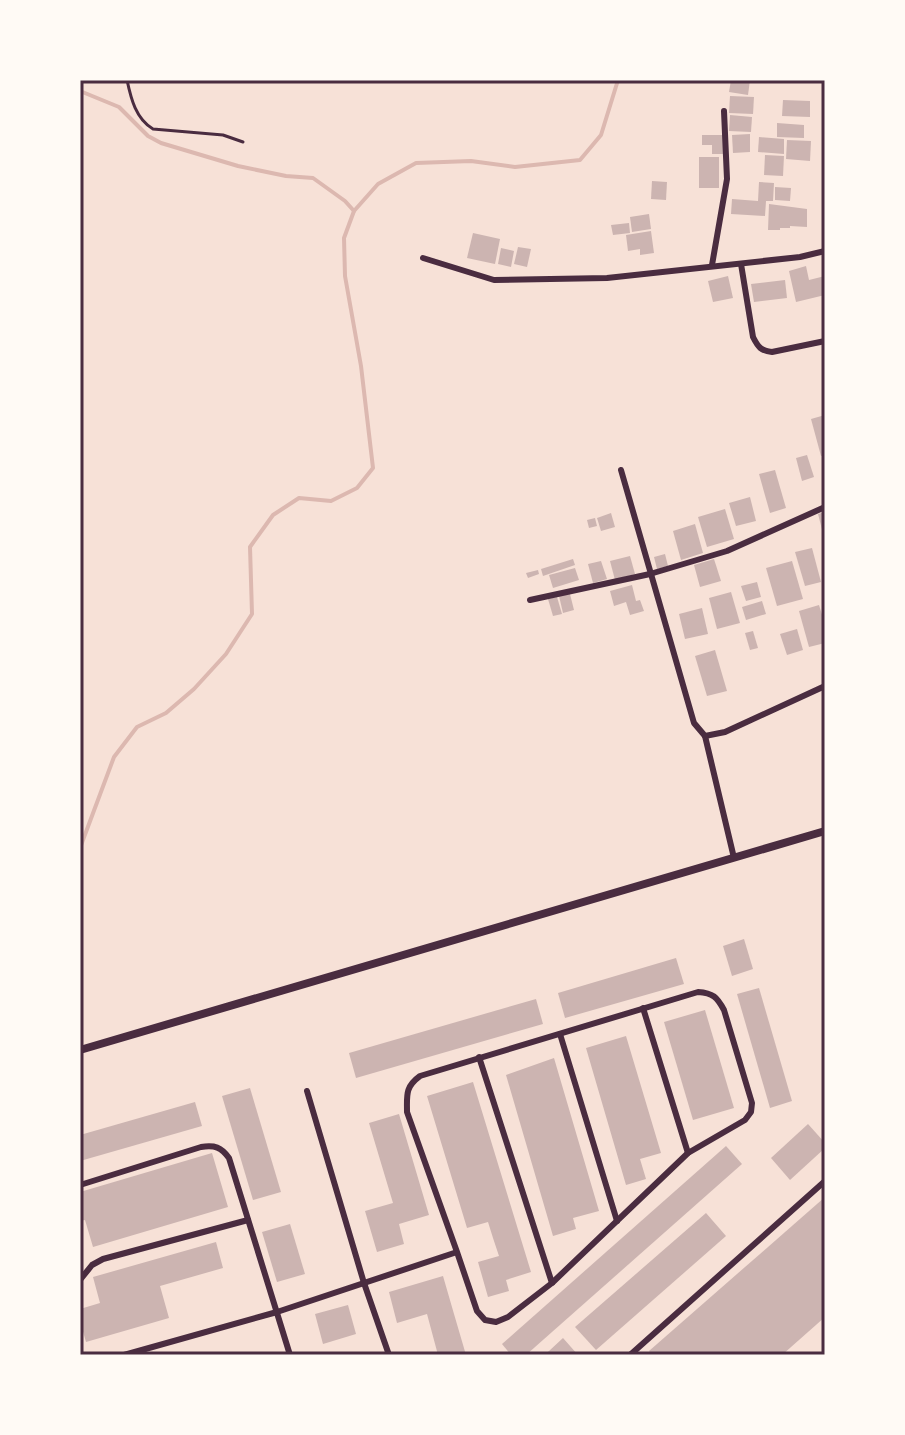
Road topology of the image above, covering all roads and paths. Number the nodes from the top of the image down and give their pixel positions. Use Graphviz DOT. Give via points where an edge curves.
graph roads {
  1 [pos="127,80"];
  2 [pos="724,111"];
  3 [pos="243,142"];
  4 [pos="825,251"];
  5 [pos="423,258"];
  6 [pos="741,264"];
  7 [pos="712,265"];
  8 [pos="825,341"];
  9 [pos="621,470"];
  10 [pos="825,507"];
  11 [pos="650,574"];
  12 [pos="530,600"];
  13 [pos="825,686"];
  14 [pos="705,736"];
  15 [pos="825,831"];
  16 [pos="734,858"];
  17 [pos="643,1008"];
  18 [pos="560,1034"];
  19 [pos="80,1050"];
  20 [pos="479,1057"];
  21 [pos="307,1091"];
  22 [pos="688,1153"];
  23 [pos="825,1181"];
  24 [pos="80,1185"];
  25 [pos="248,1220"];
  26 [pos="617,1221"];
  27 [pos="457,1252"];
  28 [pos="80,1280"];
  29 [pos="364,1283"];
  30 [pos="552,1283"];
  31 [pos="277,1312"];
  32 [pos="124,1355"];
  33 [pos="290,1355"];
  34 [pos="389,1355"];
  35 [pos="630,1355"];
  1 -- 3 [label="lane" via="138,114 153,129 223,135"];
  2 -- 7 [label="street" via="727,179"];
  4 -- 6 [label="street"];
  5 -- 7 [label="street" via="494,280 607,278"];
  6 -- 7 [label="street"];
  6 -- 8 [label="street" via="757,346 772,352"];
  9 -- 11 [label="street"];
  10 -- 11 [label="street" via="727,551"];
  11 -- 12 [label="street"];
  11 -- 14 [label="street" via="694,723"];
  13 -- 14 [label="street"];
  14 -- 16 [label="street"];
  15 -- 16 [label="main road"];
  16 -- 19 [label="main road"];
  17 -- 18 [label="street"];
  17 -- 22 [label="street"];
  17 -- 22 [label="street" via="709,992 717,997 728,1023 751,1112"];
  18 -- 20 [label="street"];
  18 -- 26 [label="street"];
  20 -- 27 [label="street" via="420,1076 406,1092 407,1112"];
  20 -- 30 [label="street"];
  21 -- 29 [label="street"];
  22 -- 26 [label="street"];
  23 -- 35 [label="street"];
  24 -- 25 [label="street" via="211,1145 222,1148 229,1158"];
  25 -- 28 [label="street" via="103,1259"];
  25 -- 31 [label="street"];
  26 -- 30 [label="street"];
  27 -- 29 [label="street"];
  27 -- 30 [label="street" via="485,1320 508,1317"];
  29 -- 31 [label="street"];
  29 -- 34 [label="street"];
  31 -- 32 [label="street"];
  31 -- 33 [label="street"];
}
